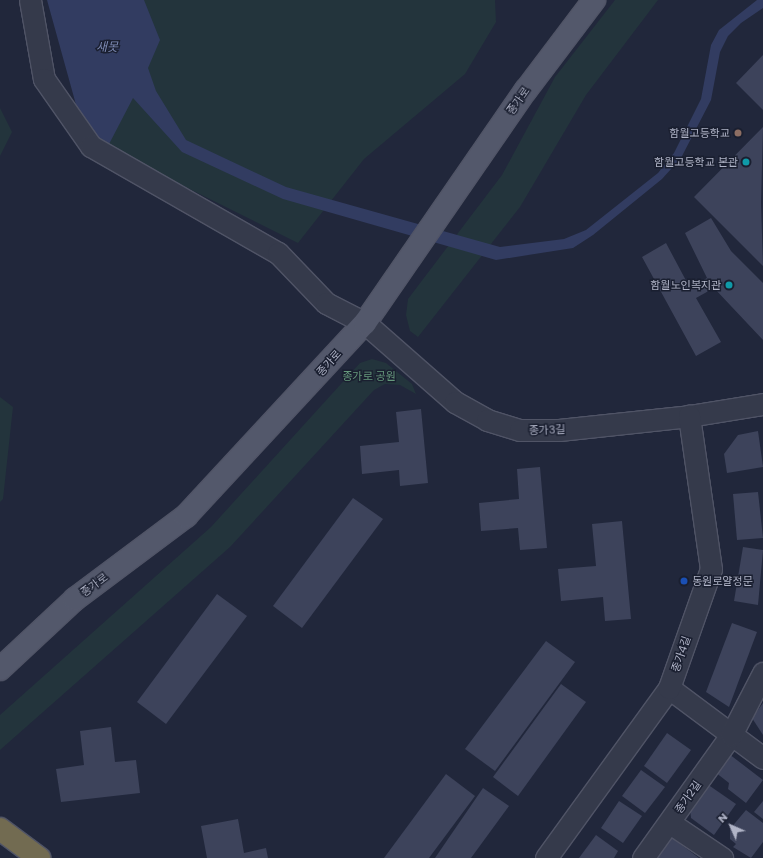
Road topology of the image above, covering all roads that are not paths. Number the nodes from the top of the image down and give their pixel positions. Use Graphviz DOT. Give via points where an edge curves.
graph roads {
  1 [pos="30,0"];
  2 [pos="594,0"];
  3 [pos="365,323"];
  4 [pos="763,404"];
  5 [pos="689,416"];
  6 [pos="0,669"];
  7 [pos="763,673"];
  8 [pos="669,688"];
  9 [pos="732,735"];
  10 [pos="763,758"];
  11 [pos="670,823"];
  12 [pos="0,829"];
  13 [pos="39,858"];
  14 [pos="546,858"];
  15 [pos="643,858"];
  16 [pos="722,858"];
  1 -- 3 [label="street, 종가3길" via="44,79 91,146 278,253 326,303"];
  2 -- 3 [label="main road, 종가로" via="526,90"];
  3 -- 5 [label="street, 종가3길" via="455,402 487,420 520,430 558,430"];
  3 -- 6 [label="main road, 종가로" via="186,516 75,599"];
  4 -- 5 [label="street, 종가3길"];
  5 -- 8 [label="street, 종가4길" via="711,569"];
  7 -- 9 [label="street, 종가2길"];
  8 -- 9 [label="street"];
  8 -- 14 [label="street, 종가4길"];
  9 -- 10 [label="street"];
  9 -- 11 [label="street, 종가2길"];
  11 -- 15 [label="street, 종가2길"];
  11 -- 16 [label="street"];
  12 -- 13 [label="highway"];
}
